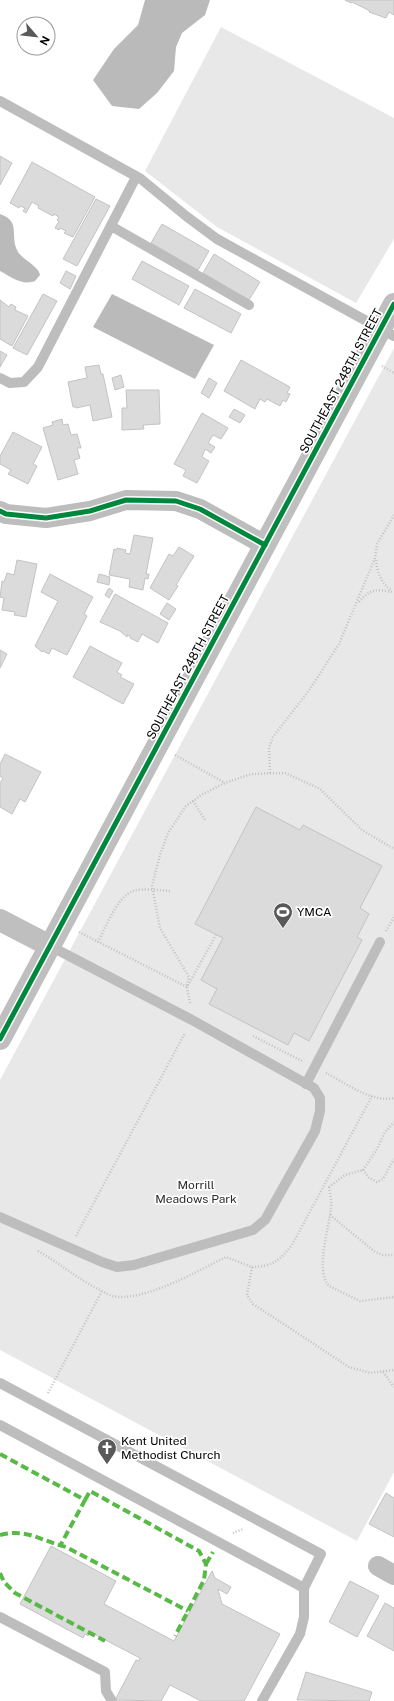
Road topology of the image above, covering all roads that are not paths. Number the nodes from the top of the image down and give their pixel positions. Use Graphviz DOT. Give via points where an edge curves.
graph roads {
  1 [pos="0,101"];
  2 [pos="136,177"];
  3 [pos="110,226"];
  4 [pos="394,304"];
  5 [pos="249,305"];
  6 [pos="387,332"];
  7 [pos="0,378"];
  8 [pos="0,511"];
  9 [pos="265,545"];
  10 [pos="0,920"];
  11 [pos="380,942"];
  12 [pos="50,946"];
  13 [pos="0,1039"];
  14 [pos="306,1084"];
  15 [pos="0,1217"];
  16 [pos="0,1383"];
  17 [pos="0,1425"];
  18 [pos="304,1588"];
  19 [pos="0,1617"];
  20 [pos="112,1701"];
  21 [pos="262,1701"];
  1 -- 2 [label="lane"];
  2 -- 3 [label="lane"];
  2 -- 6 [label="lane" via="217,239"];
  3 -- 5 [label="lane"];
  3 -- 7 [label="lane" via="38,367 24,382 10,383"];
  4 -- 6 [label="street, SOUTHEAST 248TH STREET"];
  6 -- 9 [label="street, SOUTHEAST 248TH STREET"];
  8 -- 9 [label="street" via="6,514 46,518 90,511 126,500 176,501 200,509"];
  9 -- 12 [label="street, SOUTHEAST 248TH STREET"];
  10 -- 12 [label="street"];
  11 -- 14 [label="lane"];
  12 -- 13 [label="street, SOUTHEAST 248TH STREET"];
  12 -- 14 [label="lane" via="192,1020"];
  14 -- 15 [label="lane" via="314,1088 320,1098 315,1131 265,1220 253,1230 134,1265 118,1267"];
  16 -- 18 [label="lane" via="322,1554"];
  17 -- 18 [label="lane"];
  18 -- 21 [label="lane" via="304,1617 300,1634"];
  19 -- 20 [label="lane" via="105,1672 106,1691"];
}
